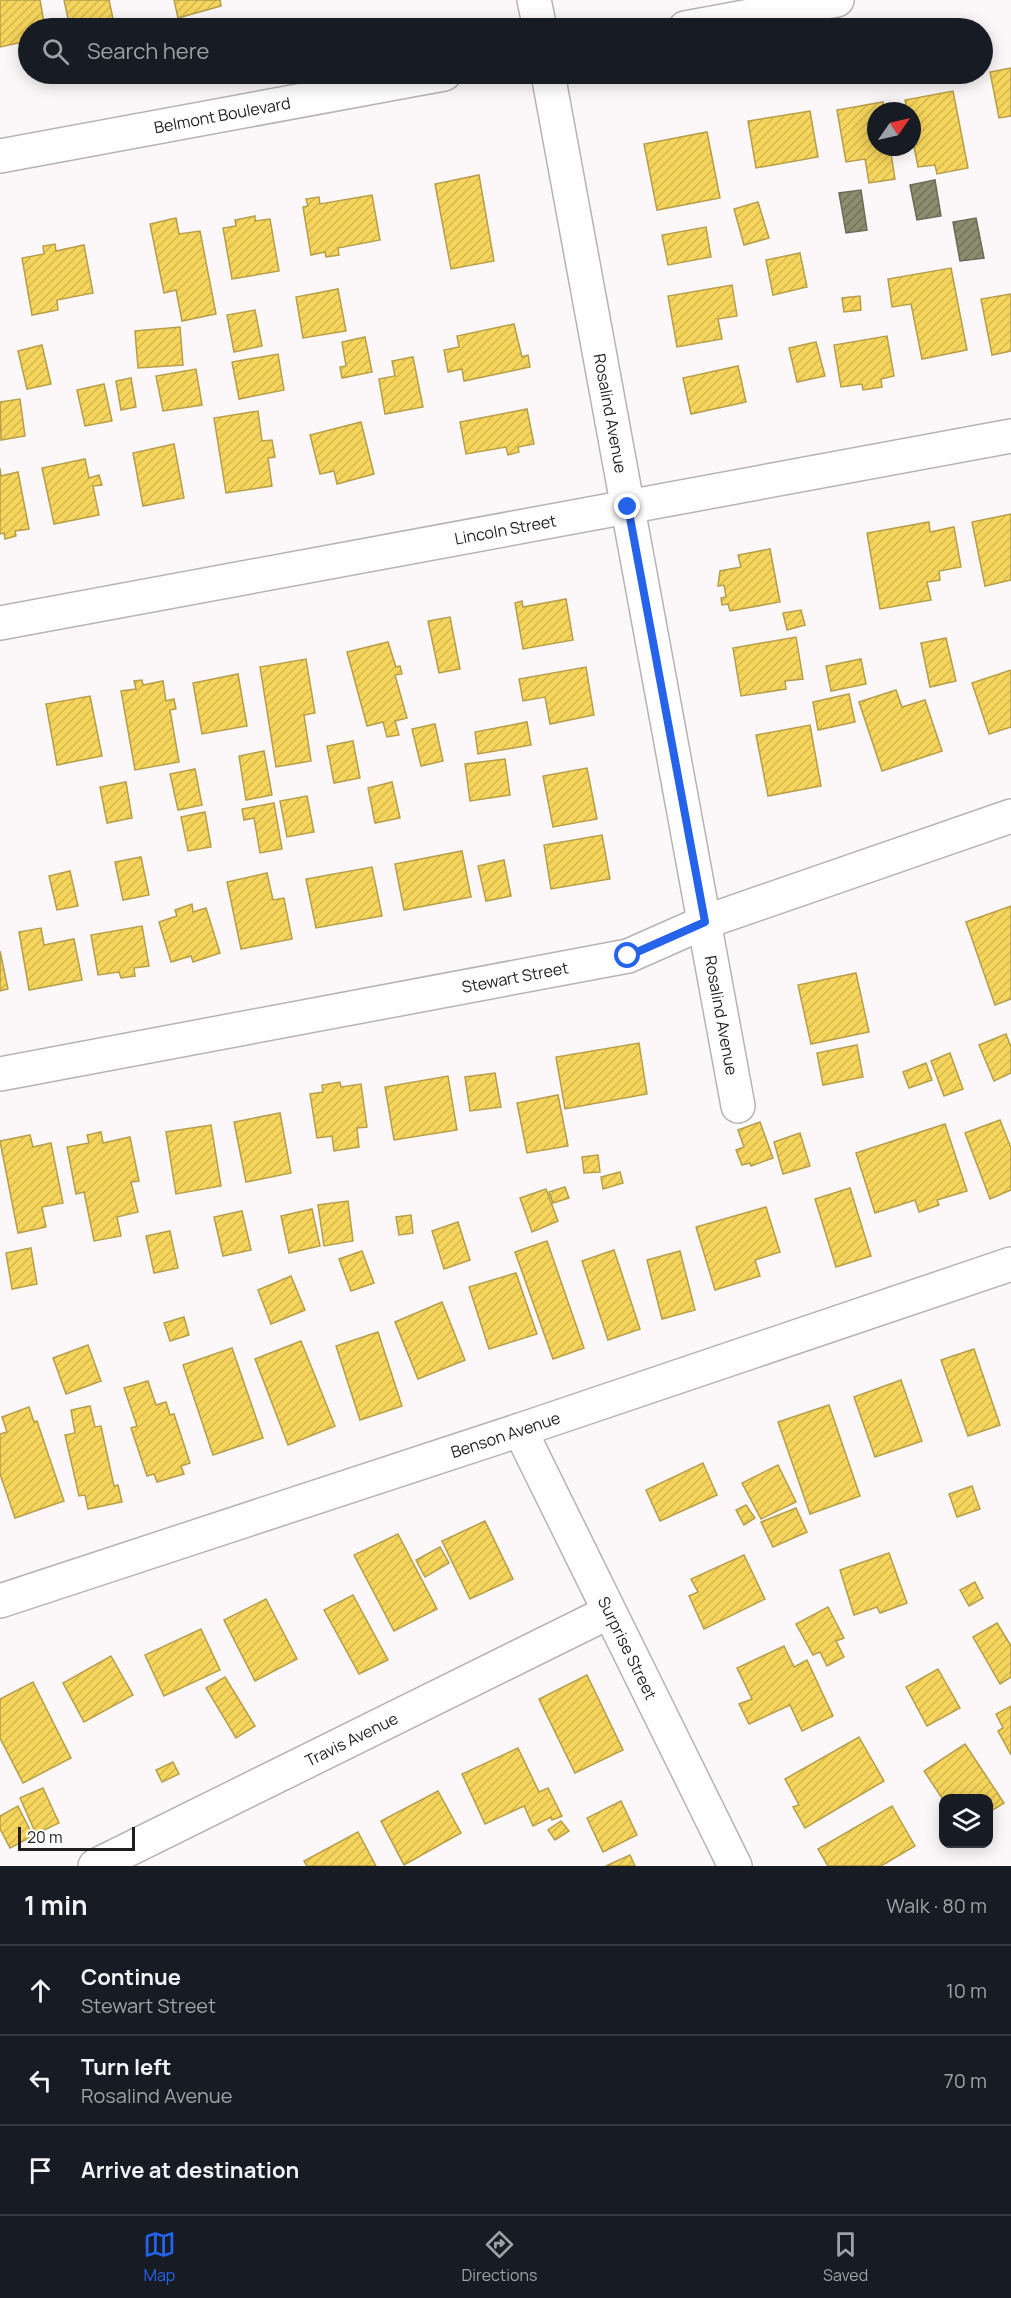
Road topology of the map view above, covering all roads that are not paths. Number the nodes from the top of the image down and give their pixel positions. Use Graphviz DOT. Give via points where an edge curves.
graph roads {
  1 [pos="534,0"];
  2 [pos="837,0"];
  3 [pos="538,18"];
  4 [pos="739,18"];
  5 [pos="390,84"];
  6 [pos="550,84"];
  7 [pos="0,156"];
  8 [pos="1011,436"];
  9 [pos="628,507"];
  10 [pos="0,624"];
  11 [pos="1011,816"];
  12 [pos="705,922"];
  13 [pos="0,1074"];
  14 [pos="738,1106"];
  15 [pos="1011,1264"];
  16 [pos="520,1430"];
  17 [pos="0,1601"];
  18 [pos="609,1612"];
  19 [pos="95,1866"];
  20 [pos="735,1866"];
  1 -- 3 [label="street"];
  2 -- 4 [label="street"];
  5 -- 7 [label="street, Belmont Boulevard"];
  6 -- 9 [label="street, Rosalind Avenue"];
  8 -- 9 [label="street, Lincoln Street"];
  9 -- 10 [label="street, Lincoln Street"];
  9 -- 12 [label="street, Rosalind Avenue"];
  11 -- 12 [label="street, Stewart Street"];
  12 -- 13 [label="street, Stewart Street" via="628,956 589,965"];
  12 -- 14 [label="street, Rosalind Avenue"];
  15 -- 16 [label="street, Benson Avenue"];
  16 -- 17 [label="street, Benson Avenue"];
  16 -- 18 [label="street, Surprise Street"];
  18 -- 19 [label="street, Travis Avenue"];
  18 -- 20 [label="street, Surprise Street"];
}
